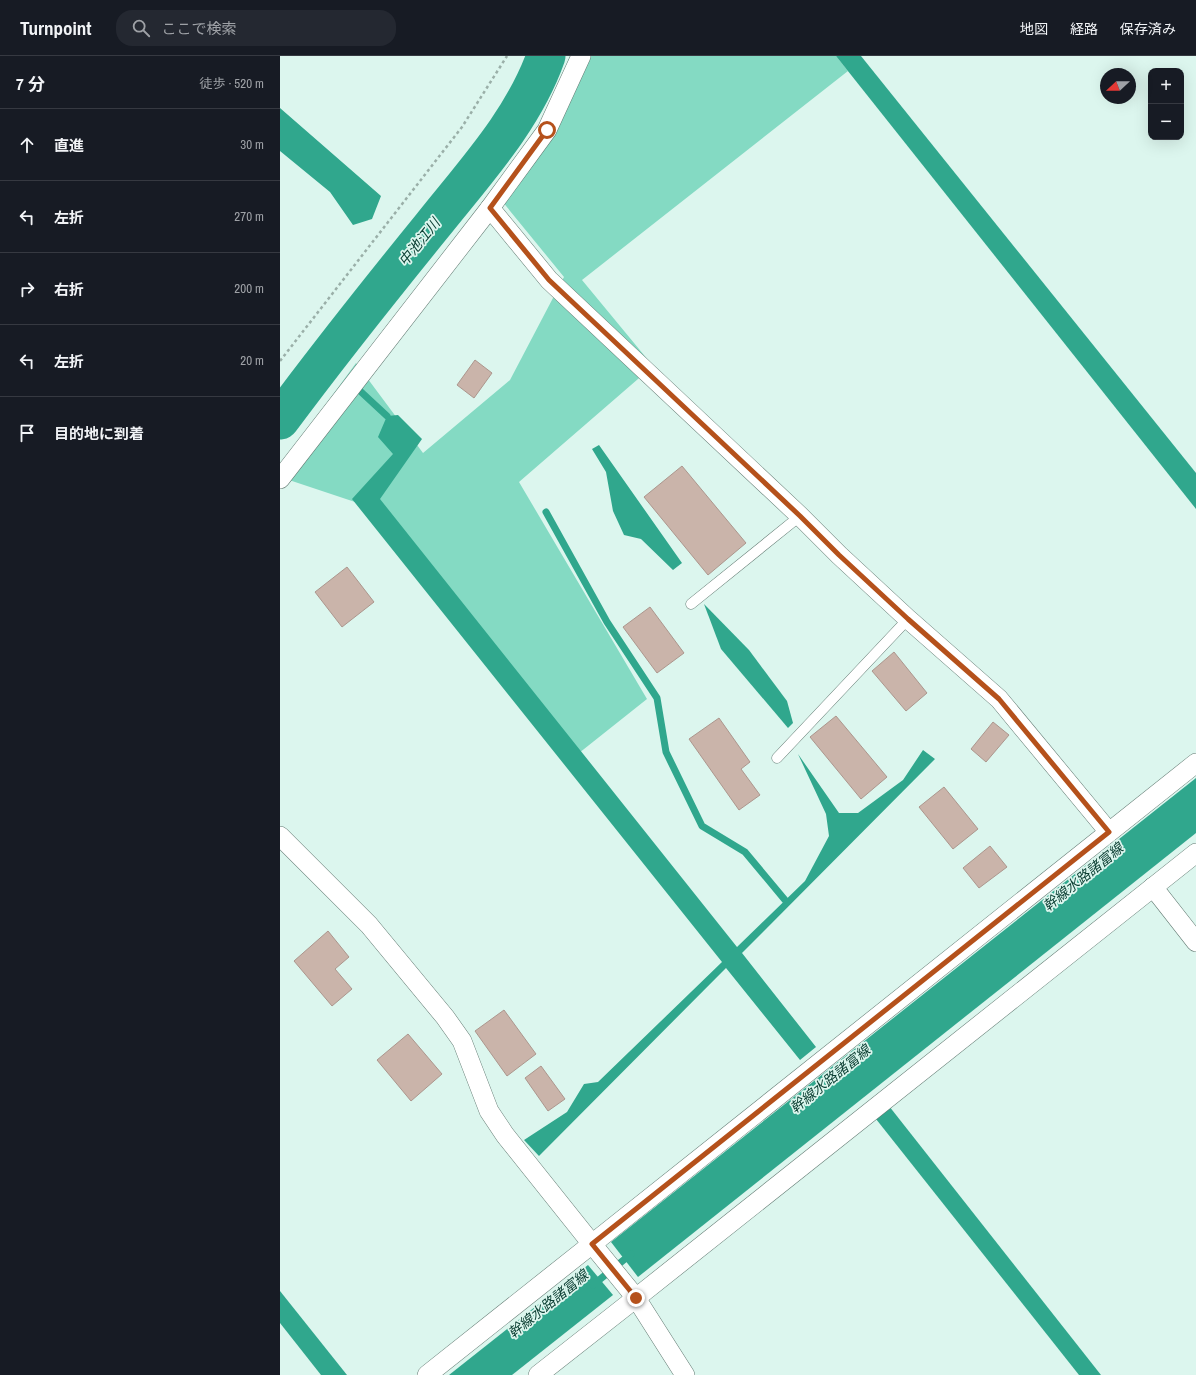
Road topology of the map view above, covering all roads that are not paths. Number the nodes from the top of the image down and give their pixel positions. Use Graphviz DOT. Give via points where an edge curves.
graph roads {
  1 [pos="581,56"];
  2 [pos="490,208"];
  3 [pos="280,479"];
  4 [pos="800,516"];
  5 [pos="691,604"];
  6 [pos="908,619"];
  7 [pos="777,758"];
  8 [pos="1196,763"];
  9 [pos="1109,832"];
  10 [pos="280,836"];
  11 [pos="1196,853"];
  12 [pos="1152,887"];
  13 [pos="1196,942"];
  14 [pos="592,1244"];
  15 [pos="636,1298"];
  16 [pos="427,1375"];
  17 [pos="538,1375"];
  18 [pos="685,1375"];
  1 -- 2 [label="street" via="547,130"];
  2 -- 3 [label="street"];
  2 -- 4 [label="street" via="549,280"];
  4 -- 5 [label="lane"];
  4 -- 6 [label="street"];
  6 -- 7 [label="lane"];
  6 -- 9 [label="street" via="999,699"];
  8 -- 9 [label="street"];
  9 -- 14 [label="street"];
  10 -- 14 [label="street" via="369,925 445,1017 462,1041 489,1110 505,1135"];
  11 -- 12 [label="street"];
  12 -- 13 [label="street"];
  12 -- 15 [label="street"];
  14 -- 15 [label="street"];
  14 -- 16 [label="street"];
  15 -- 17 [label="street"];
  15 -- 18 [label="street"];
}
